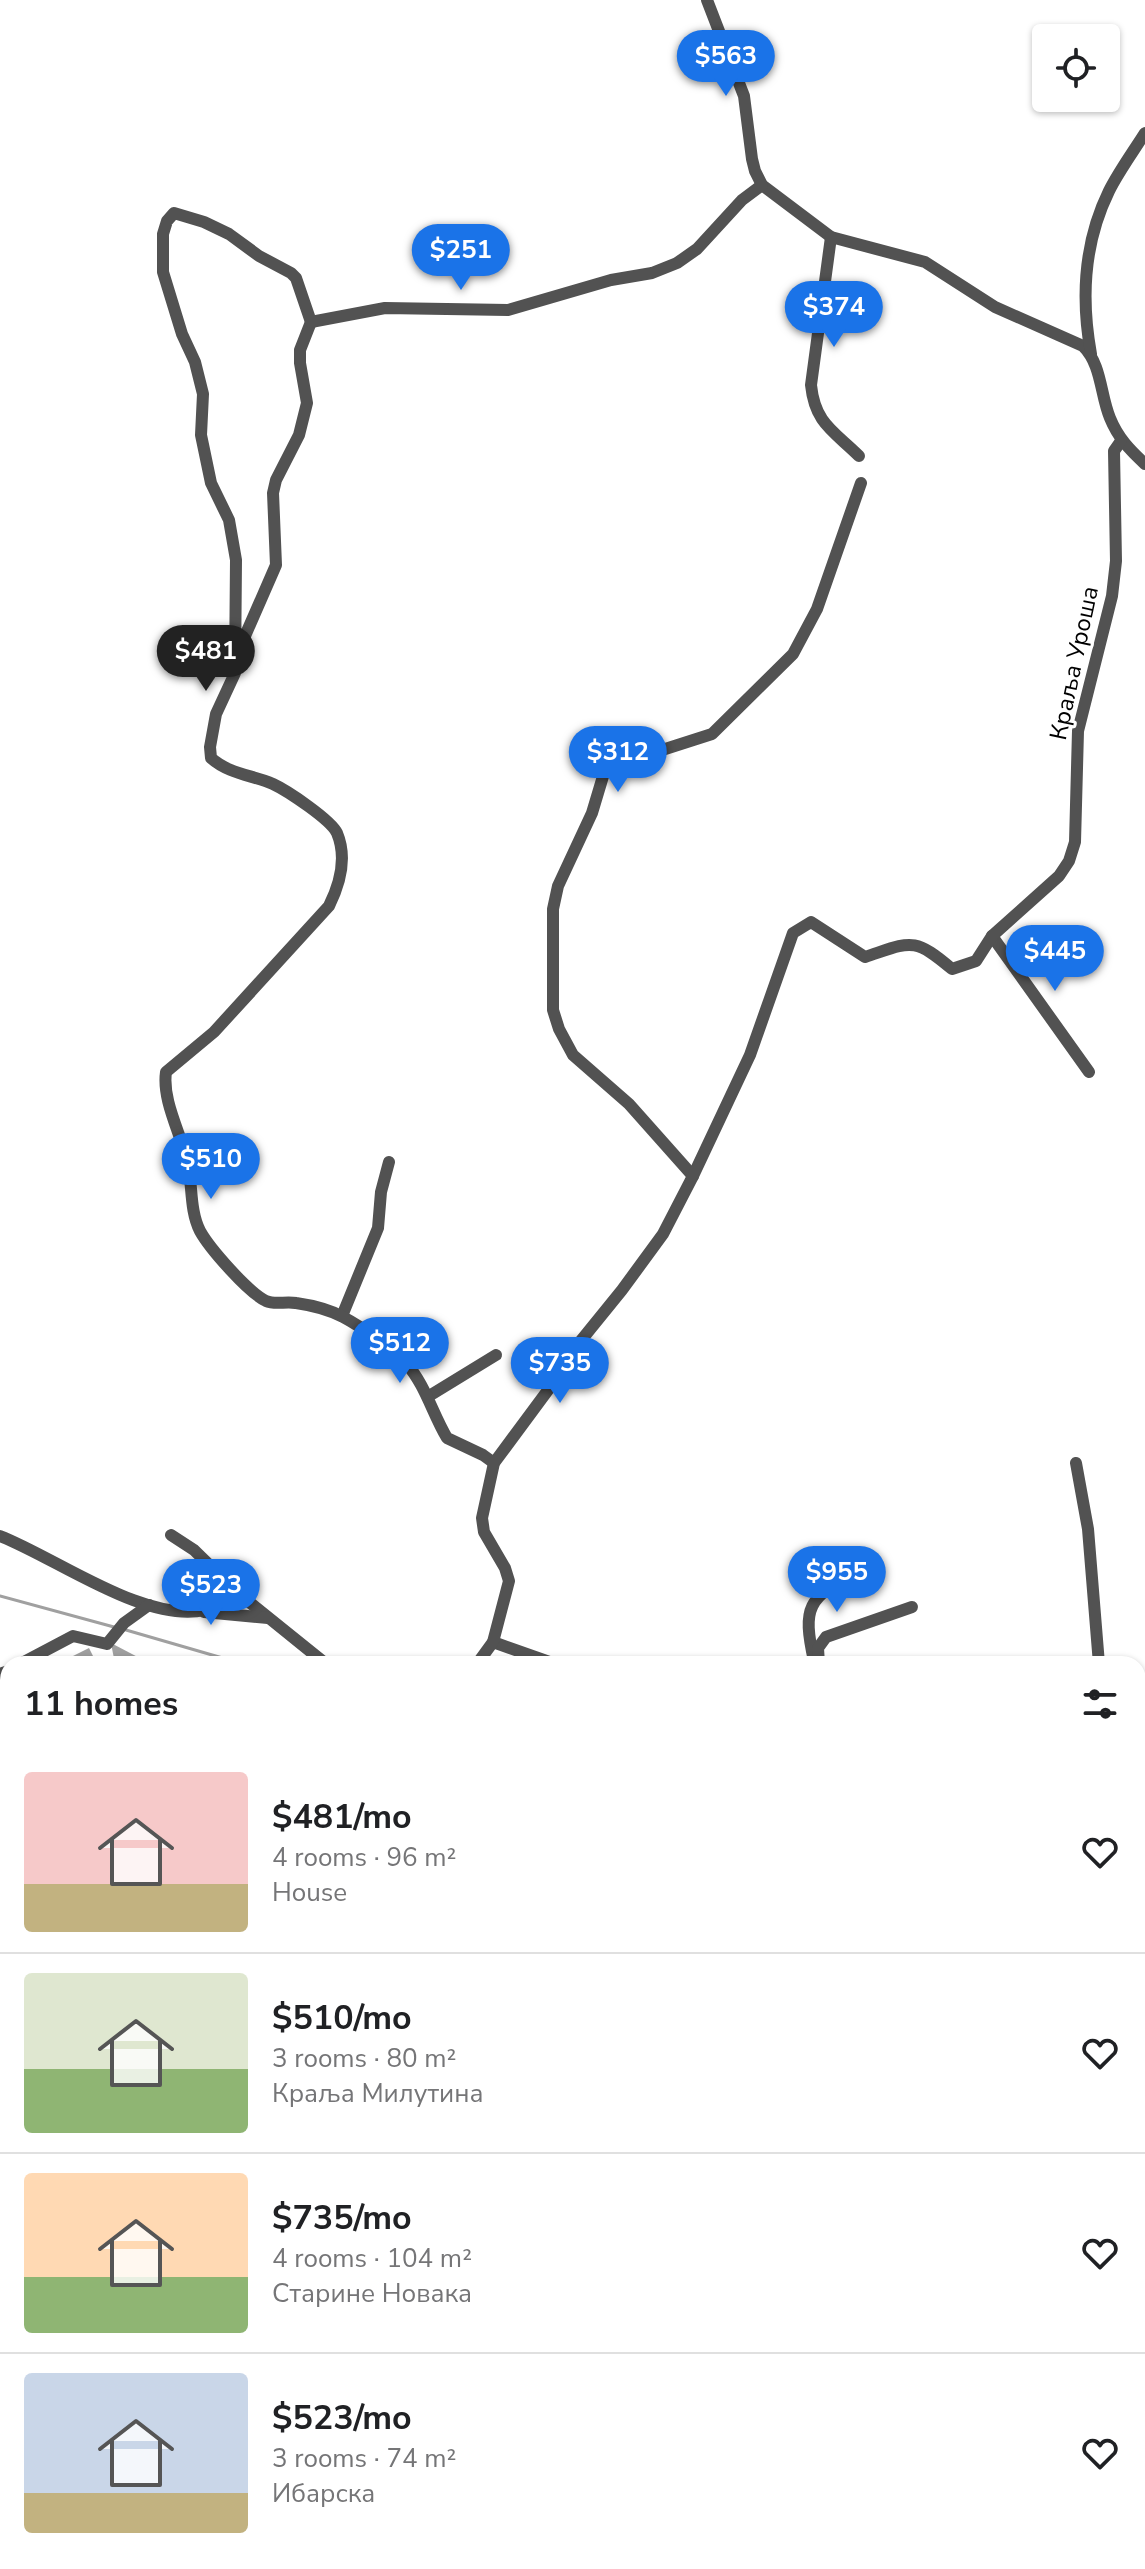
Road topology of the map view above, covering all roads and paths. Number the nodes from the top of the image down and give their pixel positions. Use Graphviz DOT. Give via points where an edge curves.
graph roads {
  1 [pos="707,0"];
  2 [pos="1145,133"];
  3 [pos="762,185"];
  4 [pos="831,237"];
  5 [pos="311,322"];
  6 [pos="1091,354"];
  7 [pos="1121,441"];
  8 [pos="859,456"];
  9 [pos="1145,464"];
  10 [pos="861,483"];
  11 [pos="235,673"];
  12 [pos="992,936"];
  13 [pos="1089,1072"];
  14 [pos="389,1162"];
  15 [pos="693,1176"];
  16 [pos="342,1316"];
  17 [pos="496,1355"];
  18 [pos="429,1396"];
  19 [pos="494,1463"];
  20 [pos="1076,1463"];
  21 [pos="171,1535"];
  22 [pos="0,1536"];
  23 [pos="855,1572"];
  24 [pos="238,1593"];
  25 [pos="149,1605"];
  26 [pos="912,1607"];
  27 [pos="196,1611"];
  28 [pos="268,1618"];
  29 [pos="493,1642"];
  30 [pos="35,1656"];
  31 [pos="316,1656"];
  32 [pos="483,1656"];
  33 [pos="532,1656"];
  34 [pos="814,1656"];
  35 [pos="818,1656"];
  36 [pos="1098,1656"];
  1 -- 3 [label="street" via="744,96 752,159"];
  2 -- 6 [label="street" via="1109,191 1094,231 1085,282"];
  3 -- 4 [label="street"];
  3 -- 5 [label="street" via="697,249 652,273 508,310 385,308"];
  4 -- 6 [label="street" via="925,262 995,307 1073,340"];
  4 -- 8 [label="street" via="811,385 813,404 834,434"];
  5 -- 11 [label="street" via="300,350 307,403 273,493 276,565"];
  5 -- 11 [label="street" via="291,273 204,222 174,213 167,221 163,272 195,362 211,483 234,543"];
  6 -- 7 [label="street"];
  7 -- 9 [label="street"];
  7 -- 12 [label="street, Краља Уроша" via="1114,451 1112,596 1078,731 1075,842 1059,876"];
  10 -- 15 [label="street" via="817,609 793,654 712,734 659,751 613,756 558,886 552,985 559,1029 573,1055 629,1104"];
  11 -- 16 [label="street" via="216,714 211,758 222,768 274,784 304,802 337,831 342,860 329,906 214,1032 166,1072 167,1094 192,1179 194,1213 210,1246 270,1303 296,1303"];
  12 -- 13 [label="street"];
  12 -- 15 [label="street, Краља Уроша" via="976,961 952,969 928,949 906,944 865,957 811,922 793,933 750,1055"];
  14 -- 16 [label="street" via="378,1228"];
  15 -- 19 [label="street" via="663,1234"];
  16 -- 18 [label="street" via="405,1361"];
  17 -- 18 [label="street"];
  18 -- 19 [label="street" via="447,1438"];
  19 -- 29 [label="street" via="482,1518 509,1581"];
  20 -- 36 [label="street" via="1088,1529"];
  21 -- 24 [label="street"];
  22 -- 25 [label="street"];
  23 -- 34 [label="street" via="824,1590 810,1608"];
  24 -- 27 [label="street"];
  24 -- 28 [label="street"];
  25 -- 27 [label="street"];
  25 -- 30 [label="street" via="107,1644 73,1636"];
  26 -- 35 [label="street" via="826,1637"];
  27 -- 28 [label="street"];
  28 -- 31 [label="street"];
  29 -- 32 [label="street"];
  29 -- 33 [label="street"];
}
